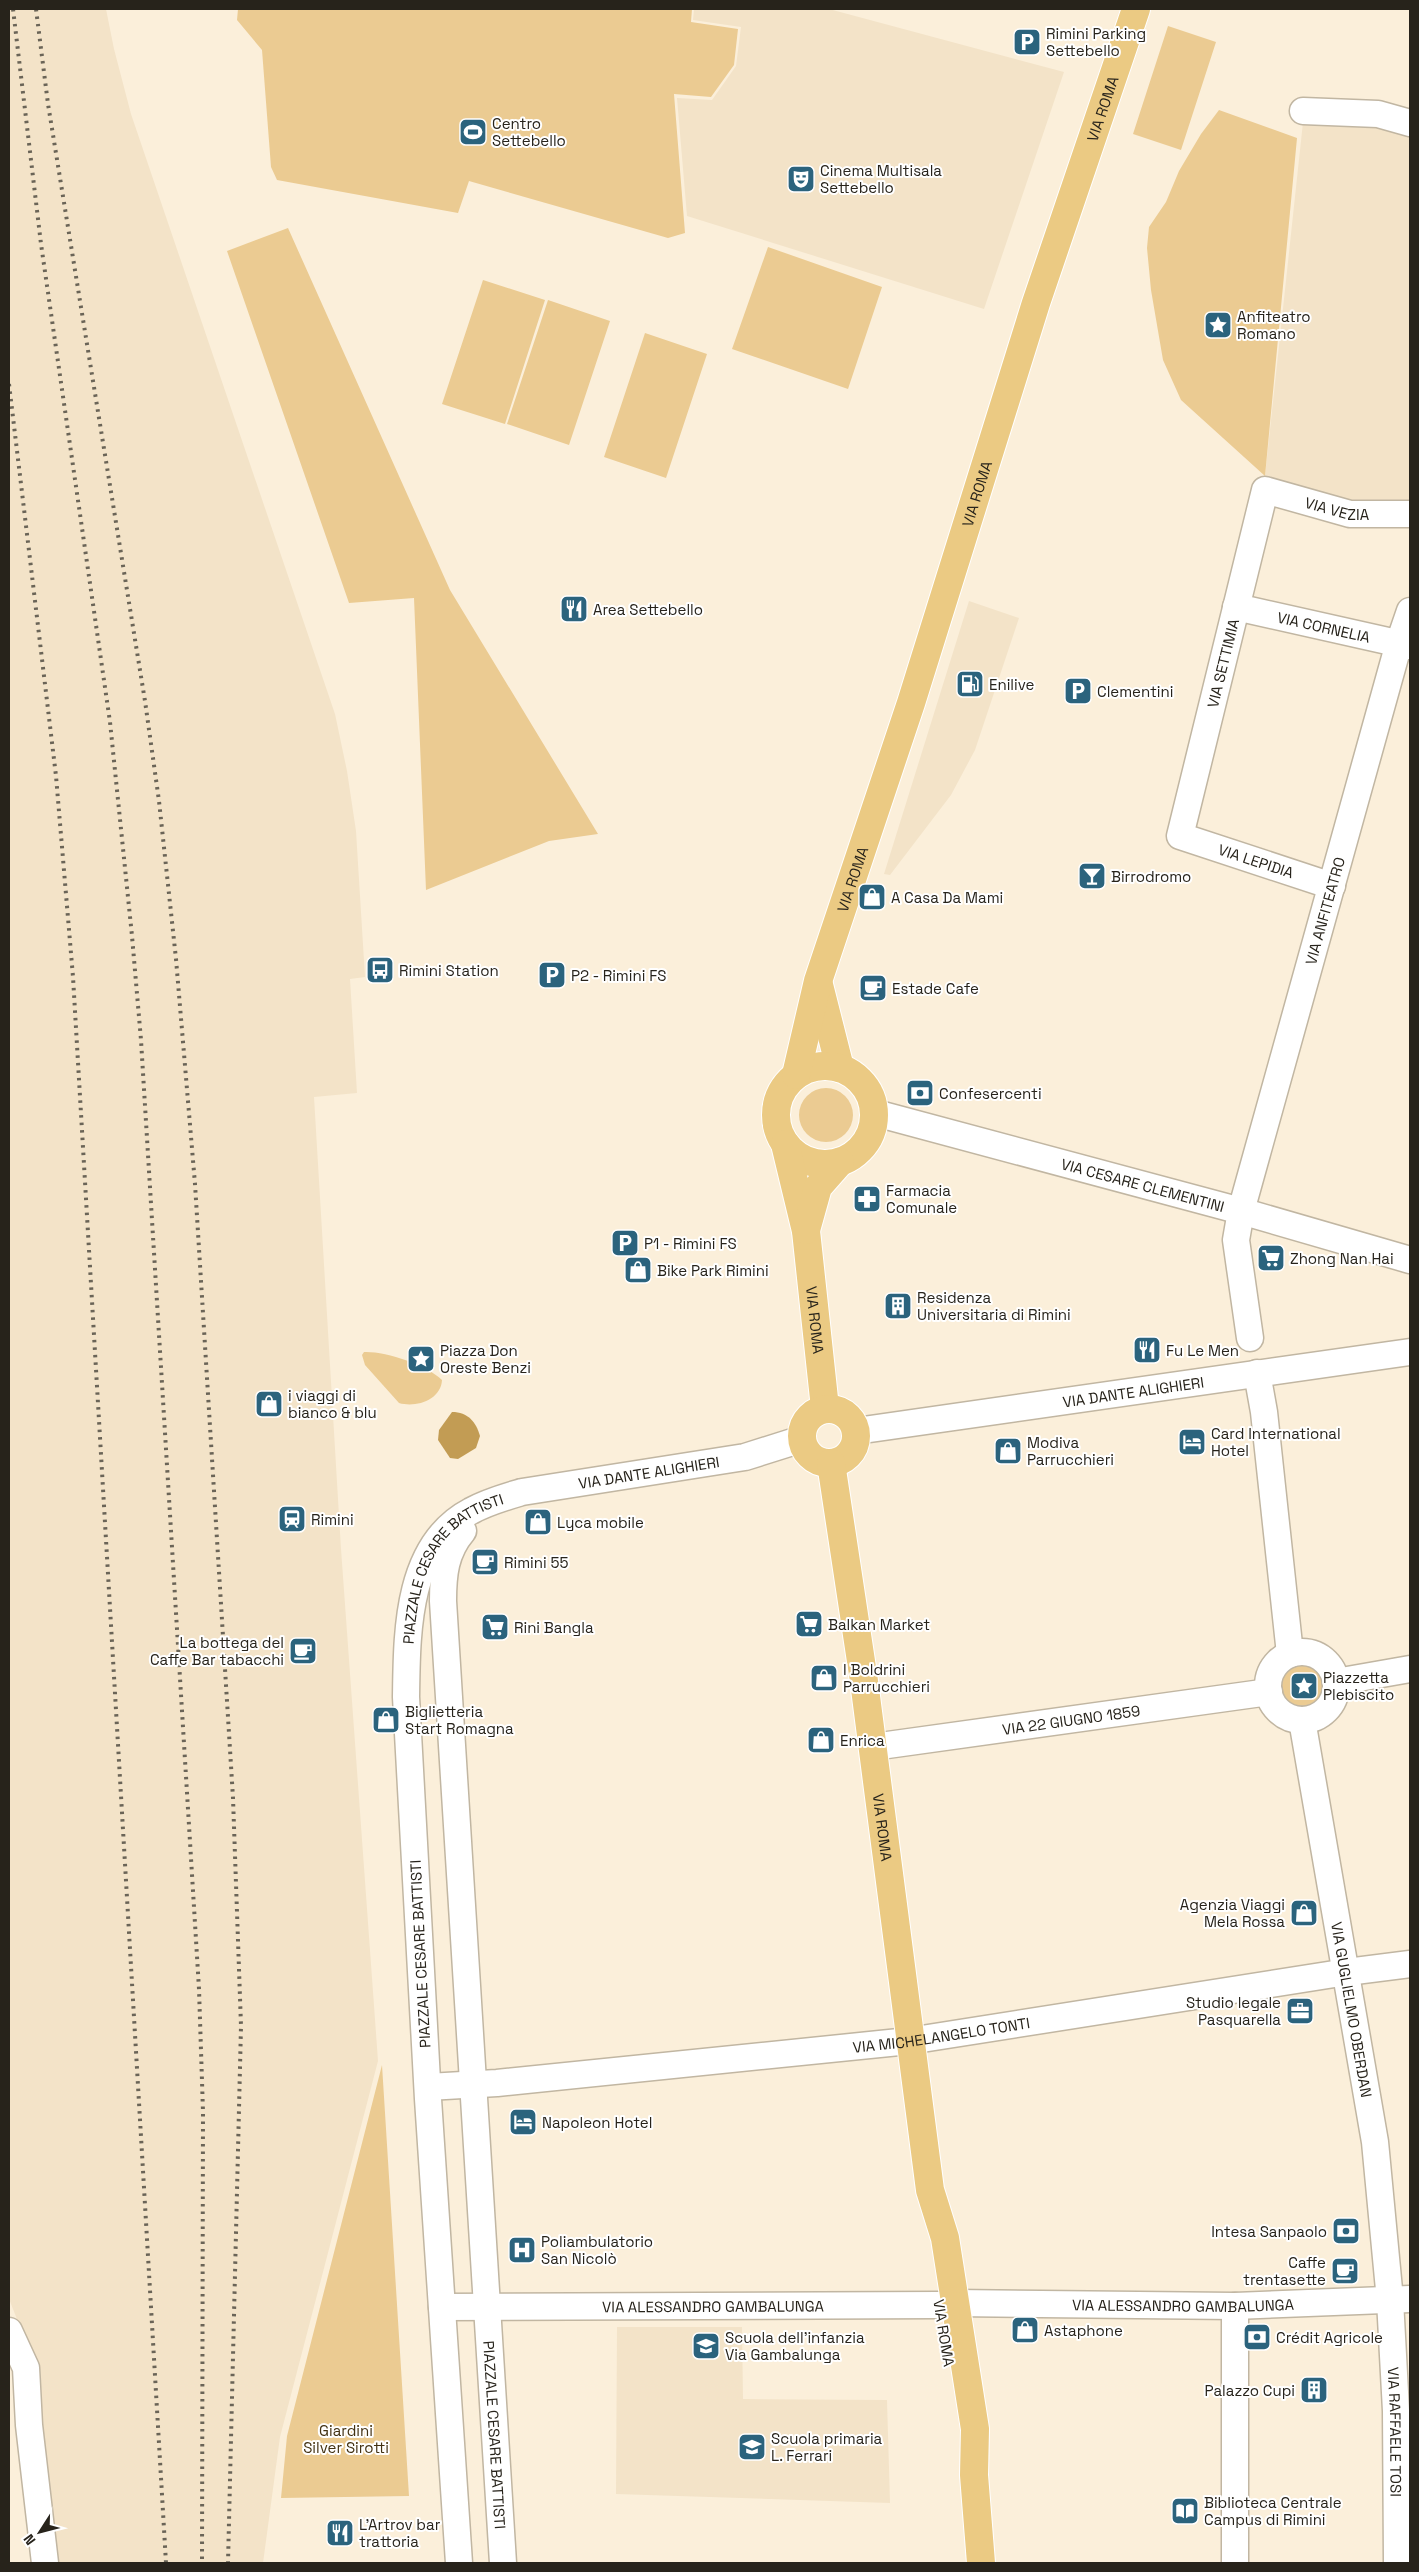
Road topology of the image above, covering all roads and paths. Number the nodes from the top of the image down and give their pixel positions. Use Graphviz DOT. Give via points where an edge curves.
graph roads {
  1 [pos="1136,9"];
  2 [pos="1303,111"];
  3 [pos="1410,123"];
  4 [pos="1265,490"];
  5 [pos="1410,514"];
  6 [pos="1236,607"];
  7 [pos="1410,611"];
  8 [pos="1405,645"];
  9 [pos="1180,836"];
  10 [pos="1332,886"];
  11 [pos="818,981"];
  12 [pos="840,1068"];
  13 [pos="796,1075"];
  14 [pos="874,1115"];
  15 [pos="785,1144"];
  16 [pos="840,1162"];
  17 [pos="1241,1210"];
  18 [pos="806,1231"];
  19 [pos="1410,1260"];
  20 [pos="1250,1338"];
  21 [pos="1410,1352"];
  22 [pos="1257,1373"];
  23 [pos="825,1408"];
  24 [pos="856,1431"];
  25 [pos="802,1439"];
  26 [pos="831,1463"];
  27 [pos="494,1501"];
  28 [pos="1290,1654"];
  29 [pos="1410,1669"];
  30 [pos="1336,1682"];
  31 [pos="1269,1692"];
  32 [pos="1302,1720"];
  33 [pos="873,1747"];
  34 [pos="1410,1964"];
  35 [pos="1347,1972"];
  36 [pos="909,2041"];
  37 [pos="471,2084"];
  38 [pos="428,2087"];
  39 [pos="1400,2300"];
  40 [pos="947,2304"];
  41 [pos="488,2306"];
  42 [pos="1235,2306"];
  43 [pos="442,2308"];
  44 [pos="9,2331"];
  45 [pos="19,2424"];
  46 [pos="46,2563"];
  47 [pos="459,2563"];
  48 [pos="503,2563"];
  49 [pos="981,2563"];
  50 [pos="1235,2563"];
  51 [pos="1397,2563"];
  1 -- 11 [label="main road, VIA ROMA" via="1036,303 911,702"];
  2 -- 3 [label="street" via="1378,114"];
  4 -- 5 [label="street, VIA VEZIA" via="1350,514"];
  4 -- 6 [label="street, VIA SETTIMIA"];
  6 -- 8 [label="street, VIA CORNELIA"];
  6 -- 9 [label="street, VIA SETTIMIA"];
  7 -- 8 [label="street, VIA ANFITEATRO"];
  8 -- 10 [label="street, VIA ANFITEATRO"];
  9 -- 10 [label="street, VIA LEPIDIA"];
  10 -- 17 [label="street, VIA ANFITEATRO"];
  11 -- 12 [label="main road"];
  11 -- 13 [label="main road, VIA ROMA"];
  12 -- 13 [label="main road" via="810,1068"];
  12 -- 14 [label="main road" via="865,1086 872,1100"];
  13 -- 15 [label="main road" via="778,1100 778,1130"];
  14 -- 16 [label="main road" via="872,1130 865,1144"];
  14 -- 17 [label="street, VIA CESARE CLEMENTINI" via="883,1114"];
  15 -- 16 [label="main road" via="810,1162"];
  15 -- 18 [label="main road, VIA ROMA"];
  16 -- 18 [label="main road, VIA ROMA" via="818,1187"];
  17 -- 19 [label="street, VIA CESARE CLEMENTINI"];
  17 -- 20 [label="street" via="1236,1240"];
  18 -- 23 [label="main road, VIA ROMA"];
  21 -- 22 [label="street, VIA DANTE ALIGHIERI"];
  22 -- 24 [label="street, VIA DANTE ALIGHIERI"];
  22 -- 28 [label="street"];
  23 -- 24 [label="main road" via="841,1411 849,1417"];
  23 -- 25 [label="main road" via="805,1423"];
  24 -- 26 [label="main road" via="853,1449 848,1456"];
  25 -- 26 [label="main road" via="816,1460"];
  25 -- 27 [label="street, VIA DANTE ALIGHIERI" via="745,1457 522,1492"];
  26 -- 33 [label="main road, VIA ROMA"];
  27 -- 37 [label="street, PIAZZALE CESARE BATTISTI" via="452,1544 443,1573"];
  27 -- 38 [label="street, PIAZZALE CESARE BATTISTI" via="470,1511 444,1531 418,1578 407,1636 406,1697"];
  28 -- 30 [label="street" via="1314,1654 1325,1661"];
  28 -- 31 [label="street" via="1275,1665 1268,1682"];
  29 -- 30 [label="street"];
  30 -- 32 [label="street" via="1335,1694 1324,1712"];
  31 -- 32 [label="street" via="1277,1709 1284,1715"];
  31 -- 33 [label="street, VIA 22 GIUGNO 1859"];
  32 -- 35 [label="street, VIA GUGLIELMO OBERDAN"];
  33 -- 36 [label="main road, VIA ROMA"];
  34 -- 35 [label="street, VIA MICHELANGELO TONTI"];
  35 -- 36 [label="street, VIA MICHELANGELO TONTI"];
  35 -- 39 [label="street, VIA GUGLIELMO OBERDAN"];
  36 -- 37 [label="street, VIA MICHELANGELO TONTI"];
  36 -- 40 [label="main road, VIA ROMA" via="930,2190 928,2236"];
  37 -- 38 [label="street"];
  37 -- 41 [label="street, PIAZZALE CESARE BATTISTI"];
  38 -- 43 [label="street, PIAZZALE CESARE BATTISTI"];
  39 -- 42 [label="street, VIA ALESSANDRO GAMBALUNGA"];
  39 -- 51 [label="street, VIA RAFFAELE TOSI" via="1396,2411"];
  40 -- 41 [label="street, VIA ALESSANDRO GAMBALUNGA"];
  40 -- 42 [label="street, VIA ALESSANDRO GAMBALUNGA"];
  40 -- 49 [label="main road, VIA ROMA" via="960,2432 974,2474"];
  41 -- 43 [label="street"];
  41 -- 48 [label="street, PIAZZALE CESARE BATTISTI"];
  42 -- 50 [label="street"];
  43 -- 47 [label="street, PIAZZALE CESARE BATTISTI"];
  44 -- 45 [label="street" via="26,2368"];
  45 -- 46 [label="street"];
}
